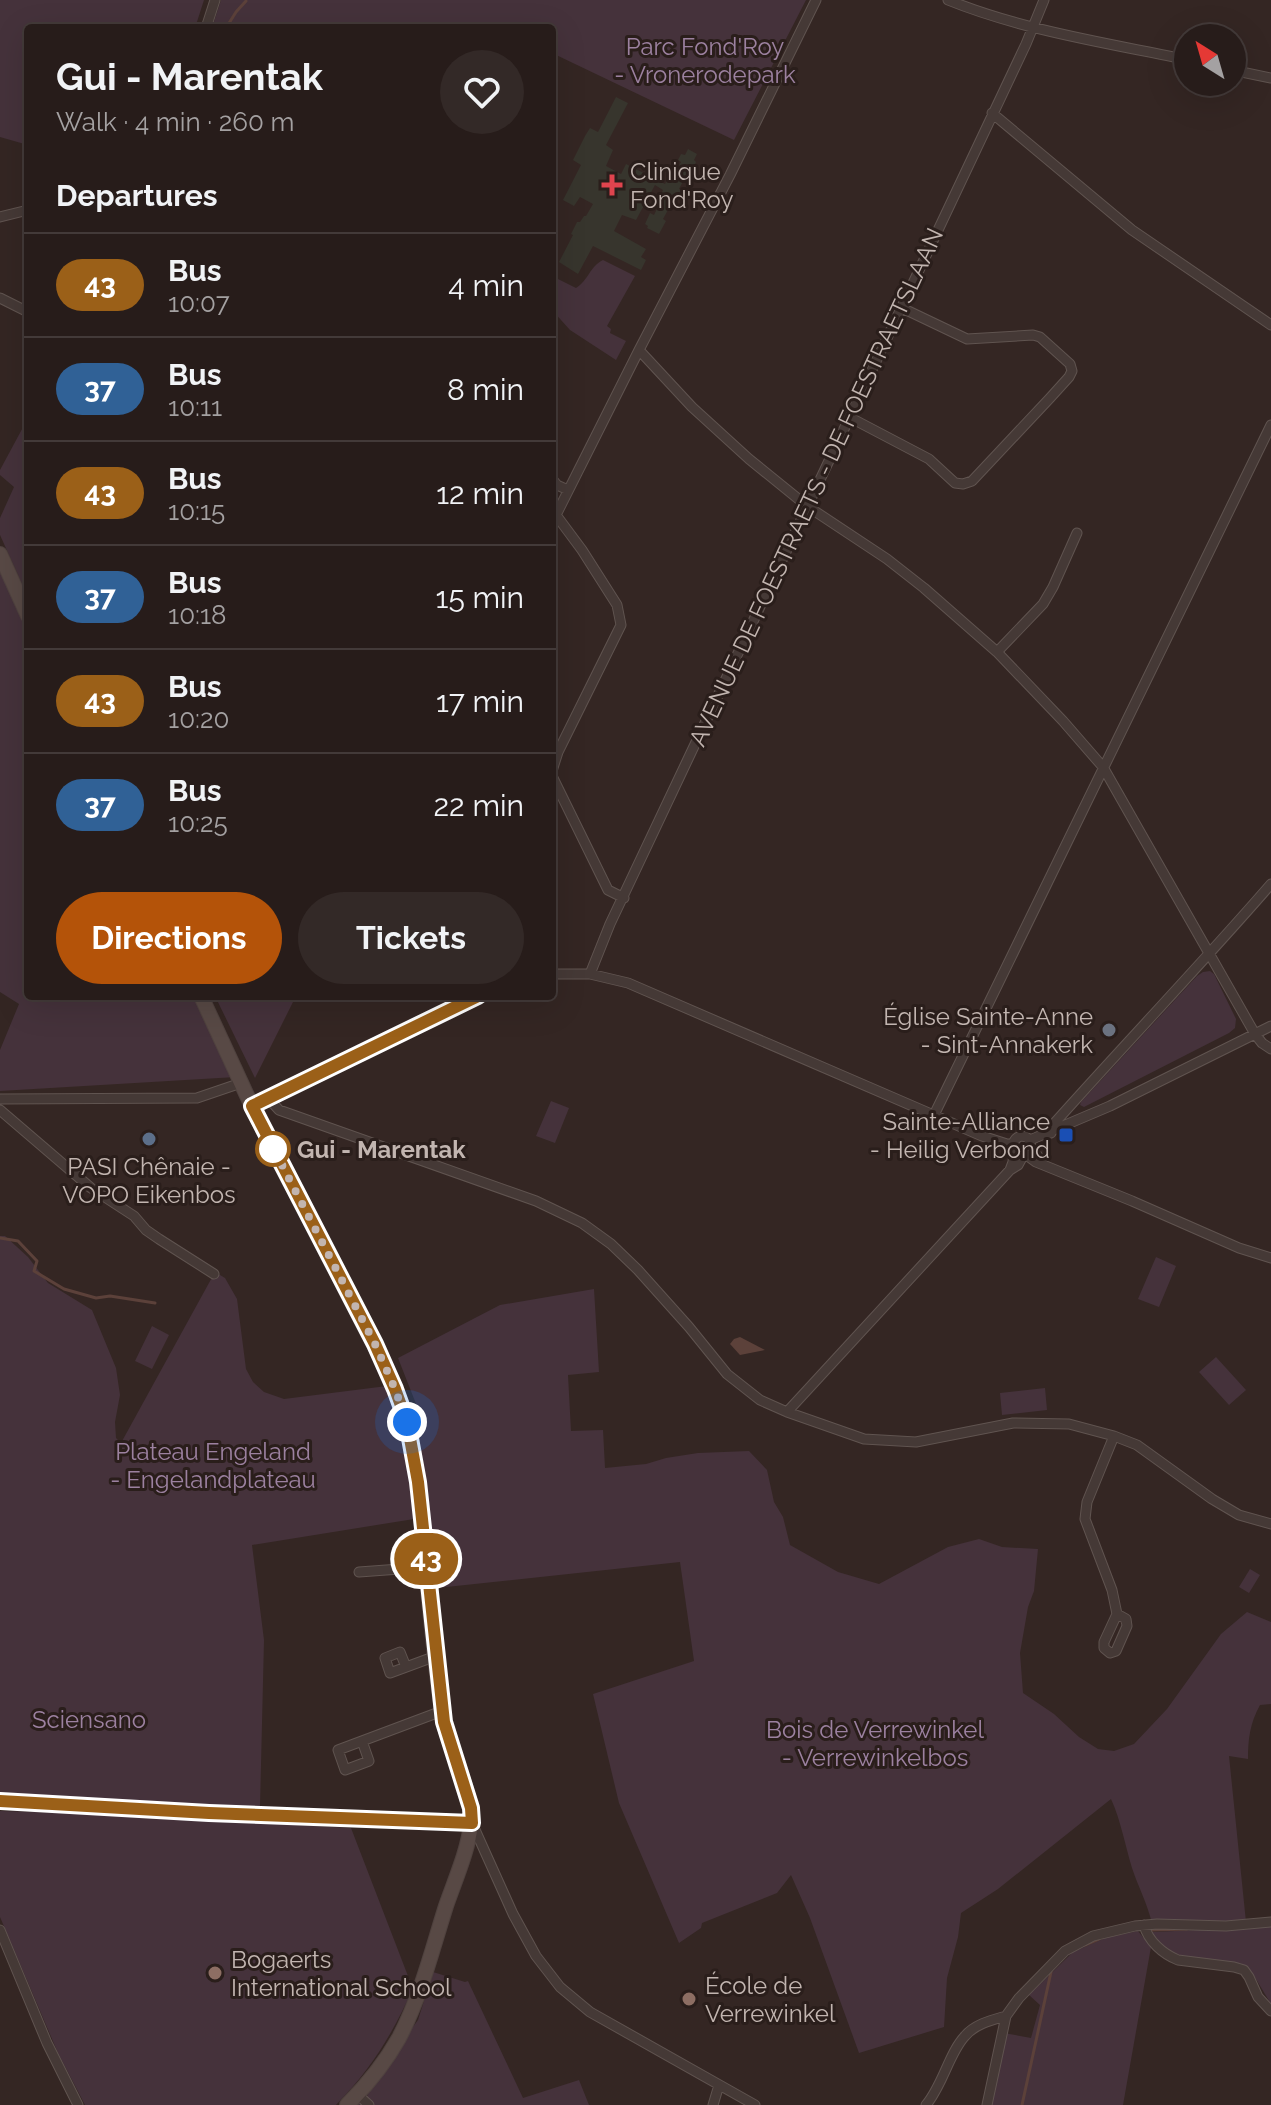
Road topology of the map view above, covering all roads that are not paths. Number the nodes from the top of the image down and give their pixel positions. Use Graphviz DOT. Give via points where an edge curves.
graph roads {
  1 [pos="215,0"];
  2 [pos="816,0"];
  3 [pos="948,0"];
  4 [pos="1044,0"];
  5 [pos="207,24"];
  6 [pos="1033,28"];
  7 [pos="1174,57"];
  8 [pos="1246,73"];
  9 [pos="1271,78"];
  10 [pos="992,113"];
  11 [pos="24,211"];
  12 [pos="0,217"];
  13 [pos="0,298"];
  14 [pos="902,308"];
  15 [pos="24,310"];
  16 [pos="1271,325"];
  17 [pos="639,350"];
  18 [pos="849,417"];
  19 [pos="1271,425"];
  20 [pos="556,484"];
  21 [pos="568,490"];
  22 [pos="807,506"];
  23 [pos="556,515"];
  24 [pos="556,521"];
  25 [pos="1077,533"];
  26 [pos="0,554"];
  27 [pos="24,607"];
  28 [pos="997,652"];
  29 [pos="556,759"];
  30 [pos="1103,767"];
  31 [pos="556,782"];
  32 [pos="1271,884"];
  33 [pos="624,898"];
  34 [pos="1211,954"];
  35 [pos="556,974"];
  36 [pos="590,974"];
  37 [pos="203,1000"];
  38 [pos="470,1000"];
  39 [pos="1271,1026"];
  40 [pos="1255,1034"];
  41 [pos="1271,1049"];
  42 [pos="241,1083"];
  43 [pos="268,1098"];
  44 [pos="0,1099"];
  45 [pos="252,1106"];
  46 [pos="0,1110"];
  47 [pos="934,1115"];
  48 [pos="1051,1133"];
  49 [pos="1023,1148"];
  50 [pos="1271,1258"];
  51 [pos="214,1274"];
  52 [pos="787,1412"];
  53 [pos="1114,1436"];
  54 [pos="1271,1524"];
  55 [pos="427,1567"];
  56 [pos="359,1572"];
  57 [pos="1117,1614"];
  58 [pos="436,1656"];
  59 [pos="406,1667"];
  60 [pos="442,1711"];
  61 [pos="362,1741"];
  62 [pos="0,1801"];
  63 [pos="472,1823"];
  64 [pos="1271,1922"];
  65 [pos="1144,1925"];
  66 [pos="0,1930"];
  67 [pos="1271,2011"];
  68 [pos="1006,2016"];
  69 [pos="719,2085"];
  70 [pos="352,2100"];
  71 [pos="78,2105"];
  72 [pos="369,2105"];
  73 [pos="713,2105"];
  74 [pos="755,2105"];
  75 [pos="926,2105"];
  76 [pos="987,2105"];
  1 -- 5 [label="street"];
  2 -- 17 [label="street"];
  3 -- 6 [label="street"];
  4 -- 6 [label="street, AVENUE DE FOESTRAETS - DE FOESTRAETSLAAN"];
  6 -- 7 [label="street"];
  6 -- 10 [label="street, AVENUE DE FOESTRAETS - DE FOESTRAETSLAAN"];
  8 -- 9 [label="street"];
  10 -- 14 [label="street, AVENUE DE FOESTRAETS - DE FOESTRAETSLAAN"];
  10 -- 16 [label="street" via="1132,230"];
  11 -- 12 [label="street"];
  13 -- 15 [label="street"];
  14 -- 18 [label="street, AVENUE DE FOESTRAETS - DE FOESTRAETSLAAN"];
  14 -- 18 [label="street" via="967,339 1040,337 1072,371 972,481 963,484 915,450"];
  17 -- 21 [label="street"];
  17 -- 22 [label="street" via="722,436"];
  18 -- 22 [label="street, AVENUE DE FOESTRAETS - DE FOESTRAETSLAAN"];
  19 -- 30 [label="street"];
  20 -- 21 [label="street"];
  21 -- 23 [label="street"];
  22 -- 28 [label="street" via="887,559"];
  22 -- 33 [label="street, AVENUE DE FOESTRAETS - DE FOESTRAETSLAAN"];
  24 -- 29 [label="street" via="582,550 617,605 621,625"];
  25 -- 28 [label="street" via="1043,604"];
  26 -- 27 [label="street"];
  28 -- 30 [label="street"];
  30 -- 34 [label="street"];
  30 -- 47 [label="street"];
  31 -- 33 [label="street" via="608,890"];
  32 -- 34 [label="street"];
  33 -- 36 [label="street, AVENUE DE FOESTRAETS - DE FOESTRAETSLAAN"];
  34 -- 40 [label="street"];
  34 -- 48 [label="street" via="1134,1033"];
  35 -- 36 [label="street"];
  36 -- 47 [label="street" via="628,983"];
  37 -- 42 [label="street"];
  38 -- 43 [label="street"];
  39 -- 40 [label="street"];
  40 -- 41 [label="street"];
  40 -- 48 [label="street"];
  42 -- 44 [label="street" via="197,1098"];
  42 -- 45 [label="street"];
  43 -- 45 [label="street"];
  43 -- 52 [label="street" via="279,1110 536,1201 582,1223 638,1270 727,1374 760,1400"];
  45 -- 55 [label="street" via="401,1404 412,1445"];
  46 -- 51 [label="street" via="91,1188"];
  47 -- 49 [label="street"];
  48 -- 49 [label="street"];
  49 -- 50 [label="street" via="1043,1164"];
  49 -- 52 [label="street" via="1018,1165"];
  52 -- 53 [label="street" via="864,1439 916,1442 1013,1423 1069,1424"];
  53 -- 54 [label="street" via="1137,1445 1239,1515"];
  53 -- 57 [label="street" via="1085,1519"];
  55 -- 56 [label="street"];
  55 -- 58 [label="street"];
  58 -- 59 [label="street"];
  58 -- 60 [label="street"];
  60 -- 61 [label="street"];
  60 -- 63 [label="street"];
  62 -- 63 [label="street"];
  63 -- 69 [label="street" via="514,1915 560,1987 590,2012"];
  63 -- 70 [label="street" via="409,2017 385,2060"];
  64 -- 65 [label="street"];
  65 -- 67 [label="street" via="1169,1957 1244,1970"];
  65 -- 68 [label="street" via="1093,1936 1065,1951"];
  66 -- 71 [label="street"];
  68 -- 75 [label="street" via="964,2036"];
  68 -- 76 [label="street"];
  69 -- 73 [label="street"];
  69 -- 74 [label="street"];
  70 -- 72 [label="street"];
}
